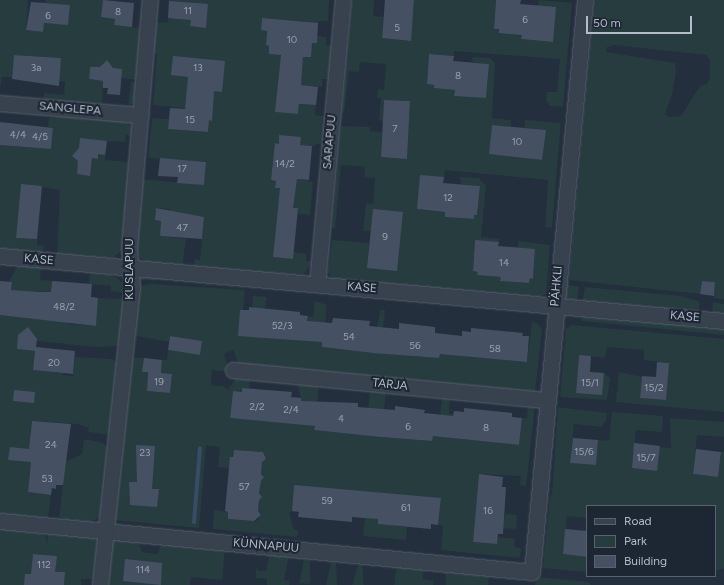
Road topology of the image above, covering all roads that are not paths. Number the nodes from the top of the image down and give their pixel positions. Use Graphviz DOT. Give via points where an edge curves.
graph roads {
  1 [pos="150,0"];
  2 [pos="342,0"];
  3 [pos="585,0"];
  4 [pos="0,103"];
  5 [pos="140,115"];
  6 [pos="0,256"];
  7 [pos="130,268"];
  8 [pos="317,284"];
  9 [pos="555,306"];
  10 [pos="724,321"];
  11 [pos="233,370"];
  12 [pos="546,400"];
  13 [pos="0,521"];
  14 [pos="104,531"];
  15 [pos="532,572"];
  16 [pos="100,585"];
  1 -- 5 [label="street, KUSLAPUU"];
  2 -- 8 [label="street, SARAPUU"];
  3 -- 9 [label="street, PÄHKLI"];
  4 -- 5 [label="street, SANGLEPA"];
  5 -- 7 [label="street, KUSLAPUU" via="129,248"];
  6 -- 7 [label="street, KASE"];
  7 -- 8 [label="street, KASE"];
  7 -- 14 [label="street, KUSLAPUU" via="132,288"];
  8 -- 9 [label="street, KASE"];
  9 -- 10 [label="street, KASE"];
  9 -- 12 [label="street, PÄHKLI"];
  11 -- 12 [label="street, TARJA"];
  12 -- 15 [label="street, PÄHKLI"];
  13 -- 14 [label="street, KÜNNAPUU"];
  14 -- 15 [label="street, KÜNNAPUU"];
  14 -- 16 [label="street, KUSLAPUU"];
}
